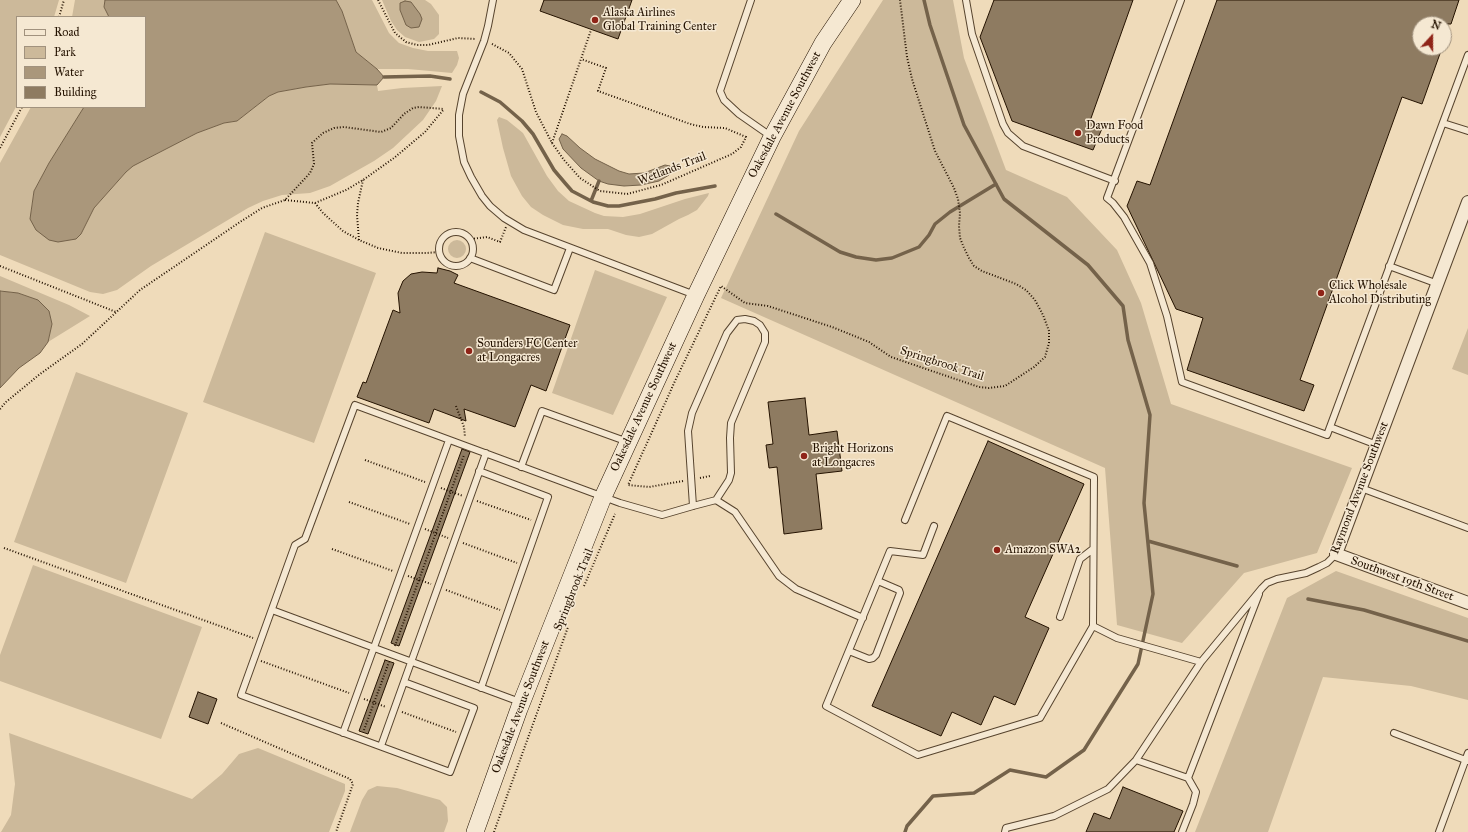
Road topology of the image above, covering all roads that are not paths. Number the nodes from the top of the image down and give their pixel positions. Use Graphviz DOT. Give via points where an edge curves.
graph roads {
  1 [pos="493,0"];
  2 [pos="751,0"];
  3 [pos="852,0"];
  4 [pos="966,0"];
  5 [pos="1181,0"];
  6 [pos="1468,55"];
  7 [pos="1443,122"];
  8 [pos="1468,132"];
  9 [pos="772,137"];
  10 [pos="1115,180"];
  11 [pos="1468,202"];
  12 [pos="1464,224"];
  13 [pos="570,248"];
  14 [pos="470,258"];
  15 [pos="1389,266"];
  16 [pos="1438,284"];
  17 [pos="696,295"];
  18 [pos="1330,427"];
  19 [pos="449,440"];
  20 [pos="628,442"];
  21 [pos="1377,445"];
  22 [pos="486,453"];
  23 [pos="521,467"];
  24 [pos="479,471"];
  25 [pos="1361,488"];
  26 [pos="603,497"];
  27 [pos="716,500"];
  28 [pos="694,506"];
  29 [pos="905,520"];
  30 [pos="934,526"];
  31 [pos="1468,528"];
  32 [pos="1093,549"];
  33 [pos="1336,554"];
  34 [pos="878,581"];
  35 [pos="1262,588"];
  36 [pos="1468,603"];
  37 [pos="272,610"];
  38 [pos="1060,617"];
  39 [pos="863,618"];
  40 [pos="1092,626"];
  41 [pos="374,648"];
  42 [pos="849,651"];
  43 [pos="411,662"];
  44 [pos="1201,662"];
  45 [pos="404,682"];
  46 [pos="481,688"];
  47 [pos="521,703"];
  48 [pos="343,733"];
  49 [pos="1394,733"];
  50 [pos="380,746"];
  51 [pos="1468,754"];
  52 [pos="1136,760"];
  53 [pos="1467,761"];
  54 [pos="1188,778"];
  55 [pos="474,832"];
  56 [pos="1005,832"];
  57 [pos="1182,832"];
  58 [pos="1440,832"];
  1 -- 13 [label="lane" via="484,41 463,94 459,115 461,149 467,170 482,196 504,218 524,230"];
  2 -- 9 [label="lane" via="720,91 724,100 739,114"];
  3 -- 9 [label="street, Oakesdale Avenue Southwest" via="823,44"];
  4 -- 10 [label="lane" via="972,34 1008,133 1023,146"];
  5 -- 10 [label="lane"];
  6 -- 7 [label="lane"];
  7 -- 8 [label="lane"];
  7 -- 15 [label="lane"];
  9 -- 17 [label="street, Oakesdale Avenue Southwest"];
  10 -- 18 [label="lane" via="1107,198 1124,217 1150,263 1167,316 1182,382 1327,435"];
  11 -- 12 [label="street, Raymond Avenue Southwest"];
  12 -- 16 [label="street, Raymond Avenue Southwest"];
  13 -- 14 [label="lane" via="554,290"];
  13 -- 17 [label="lane"];
  14 -- 14 [label="lane" via="473,246 466,234 453,232 442,239 439,252 446,263 459,266"];
  15 -- 16 [label="lane"];
  15 -- 18 [label="lane"];
  16 -- 21 [label="street, Raymond Avenue Southwest"];
  17 -- 20 [label="street, Oakesdale Avenue Southwest"];
  18 -- 21 [label="lane"];
  19 -- 22 [label="lane"];
  19 -- 37 [label="lane" via="355,405 305,539 295,546"];
  19 -- 41 [label="lane"];
  20 -- 23 [label="lane" via="542,411"];
  20 -- 26 [label="street, Oakesdale Avenue Southwest"];
  21 -- 25 [label="street, Raymond Avenue Southwest"];
  22 -- 23 [label="lane"];
  22 -- 24 [label="lane"];
  23 -- 26 [label="lane"];
  24 -- 43 [label="lane"];
  24 -- 46 [label="lane" via="548,497"];
  25 -- 31 [label="lane"];
  25 -- 33 [label="street, Raymond Avenue Southwest"];
  26 -- 28 [label="lane" via="662,515"];
  26 -- 47 [label="street, Oakesdale Avenue Southwest"];
  27 -- 28 [label="lane"];
  27 -- 28 [label="lane" via="731,473 731,423 765,342 765,333 760,325 745,319 738,320 727,333 692,413 688,431"];
  27 -- 39 [label="lane" via="734,512 779,576 796,589"];
  29 -- 32 [label="lane" via="947,416 1094,477"];
  30 -- 34 [label="lane" via="922,555 890,551"];
  32 -- 38 [label="lane" via="1080,559"];
  32 -- 40 [label="lane"];
  33 -- 35 [label="lane, Raymond Avenue Southwest" via="1328,563 1306,573 1277,579"];
  33 -- 36 [label="street, Southwest 19th Street"];
  34 -- 39 [label="lane"];
  34 -- 42 [label="lane" via="899,590 900,593 876,654 869,659"];
  35 -- 44 [label="lane, Raymond Avenue Southwest"];
  35 -- 54 [label="lane"];
  37 -- 41 [label="lane"];
  37 -- 48 [label="lane" via="241,695"];
  39 -- 42 [label="lane"];
  40 -- 42 [label="lane" via="1040,718 918,755 826,706"];
  40 -- 44 [label="lane" via="1117,638"];
  41 -- 43 [label="lane"];
  41 -- 48 [label="lane"];
  43 -- 45 [label="lane"];
  43 -- 46 [label="lane"];
  44 -- 52 [label="lane, Raymond Avenue Southwest"];
  45 -- 50 [label="lane"];
  45 -- 50 [label="lane" via="474,708 450,772"];
  46 -- 47 [label="lane"];
  47 -- 55 [label="street, Oakesdale Avenue Southwest"];
  48 -- 50 [label="lane"];
  49 -- 53 [label="lane"];
  51 -- 53 [label="lane"];
  52 -- 54 [label="lane"];
  52 -- 56 [label="lane, Raymond Avenue Southwest" via="1108,789 1054,816 1006,828"];
  53 -- 58 [label="lane"];
  54 -- 57 [label="lane" via="1196,792"];
}
